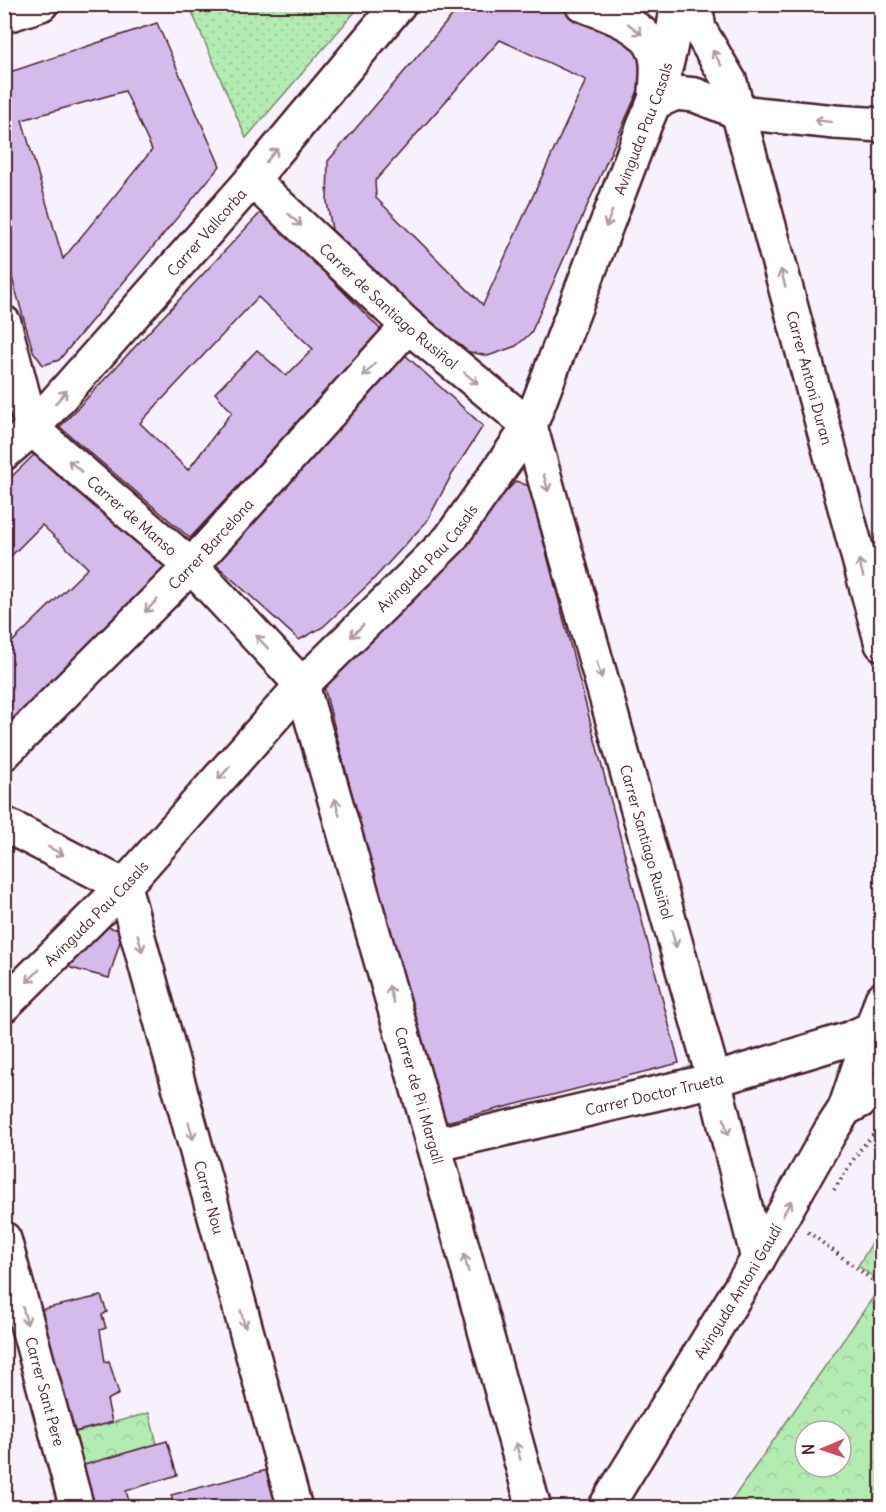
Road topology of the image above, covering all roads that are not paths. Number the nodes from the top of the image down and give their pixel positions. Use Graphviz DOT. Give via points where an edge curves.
graph roads {
  1 [pos="41,4"];
  2 [pos="399,4"];
  3 [pos="582,4"];
  4 [pos="677,4"];
  5 [pos="695,4"];
  6 [pos="4,15"];
  7 [pos="655,102"];
  8 [pos="738,112"];
  9 [pos="882,125"];
  10 [pos="252,180"];
  11 [pos="4,323"];
  12 [pos="408,326"];
  13 [pos="530,426"];
  14 [pos="32,429"];
  15 [pos="4,453"];
  16 [pos="191,566"];
  17 [pos="882,644"];
  18 [pos="303,685"];
  19 [pos="4,753"];
  20 [pos="4,824"];
  21 [pos="124,886"];
  22 [pos="4,1005"];
  23 [pos="876,1014"];
  24 [pos="714,1080"];
  25 [pos="882,1089"];
  26 [pos="845,1109"];
  27 [pos="434,1145"];
  28 [pos="4,1239"];
  29 [pos="758,1259"];
  30 [pos="77,1508"];
  31 [pos="296,1508"];
  32 [pos="534,1508"];
  33 [pos="605,1508"];
  1 -- 6 [label="street"];
  10 -- 2 [label="street, Carrer Vallcorba, one-way"];
  3 -- 7 [label="street, one-way" via="633,26 650,42 657,61"];
  4 -- 7 [label="street, Avinguda Pau Casals" via="669,57"];
  8 -- 5 [label="street, Carrer Antoni Duran, one-way" via="730,82 699,29"];
  7 -- 8 [label="street" via="676,93 695,95"];
  7 -- 13 [label="street, Avinguda Pau Casals, one-way"];
  9 -- 8 [label="street, one-way"];
  17 -- 8 [label="street, Carrer Antoni Duran, one-way"];
  10 -- 12 [label="street, Carrer de Santiago Rusiñol, one-way"];
  14 -- 10 [label="street, Carrer Vallcorba, one-way"];
  11 -- 14 [label="street"];
  12 -- 13 [label="street, Carrer de Santiago Rusiñol, one-way"];
  12 -- 16 [label="street, Carrer Barcelona, one-way"];
  13 -- 18 [label="street, Avinguda Pau Casals, one-way" via="450,539"];
  13 -- 24 [label="street, Carrer Santiago Rusiñol, one-way"];
  14 -- 15 [label="street, Carrer Vallcorba"];
  16 -- 14 [label="street, Carrer de Manso, one-way"];
  18 -- 16 [label="street, Carrer de Manso, one-way"];
  16 -- 19 [label="street, Carrer Barcelona, one-way"];
  18 -- 21 [label="street, Avinguda Pau Casals, one-way"];
  27 -- 18 [label="street, Carrer de Pi i Margall, one-way"];
  20 -- 21 [label="street, one-way"];
  21 -- 22 [label="street, Avinguda Pau Casals, one-way"];
  21 -- 31 [label="street, Carrer Nou, one-way"];
  23 -- 24 [label="street, Carrer Doctor Trueta" via="849,1039"];
  23 -- 26 [label="street"];
  24 -- 27 [label="street, Carrer Doctor Trueta"];
  24 -- 29 [label="street, Carrer Santiago Rusiñol, one-way"];
  25 -- 26 [label="street, Avinguda Antoni Gaudí"];
  29 -- 26 [label="street, Avinguda Antoni Gaudí, one-way"];
  32 -- 27 [label="street, Carrer de Pi i Margall, one-way"];
  28 -- 30 [label="street, Carrer Sant Pere, one-way"];
  29 -- 33 [label="street, Avinguda Antoni Gaudí"];
}
